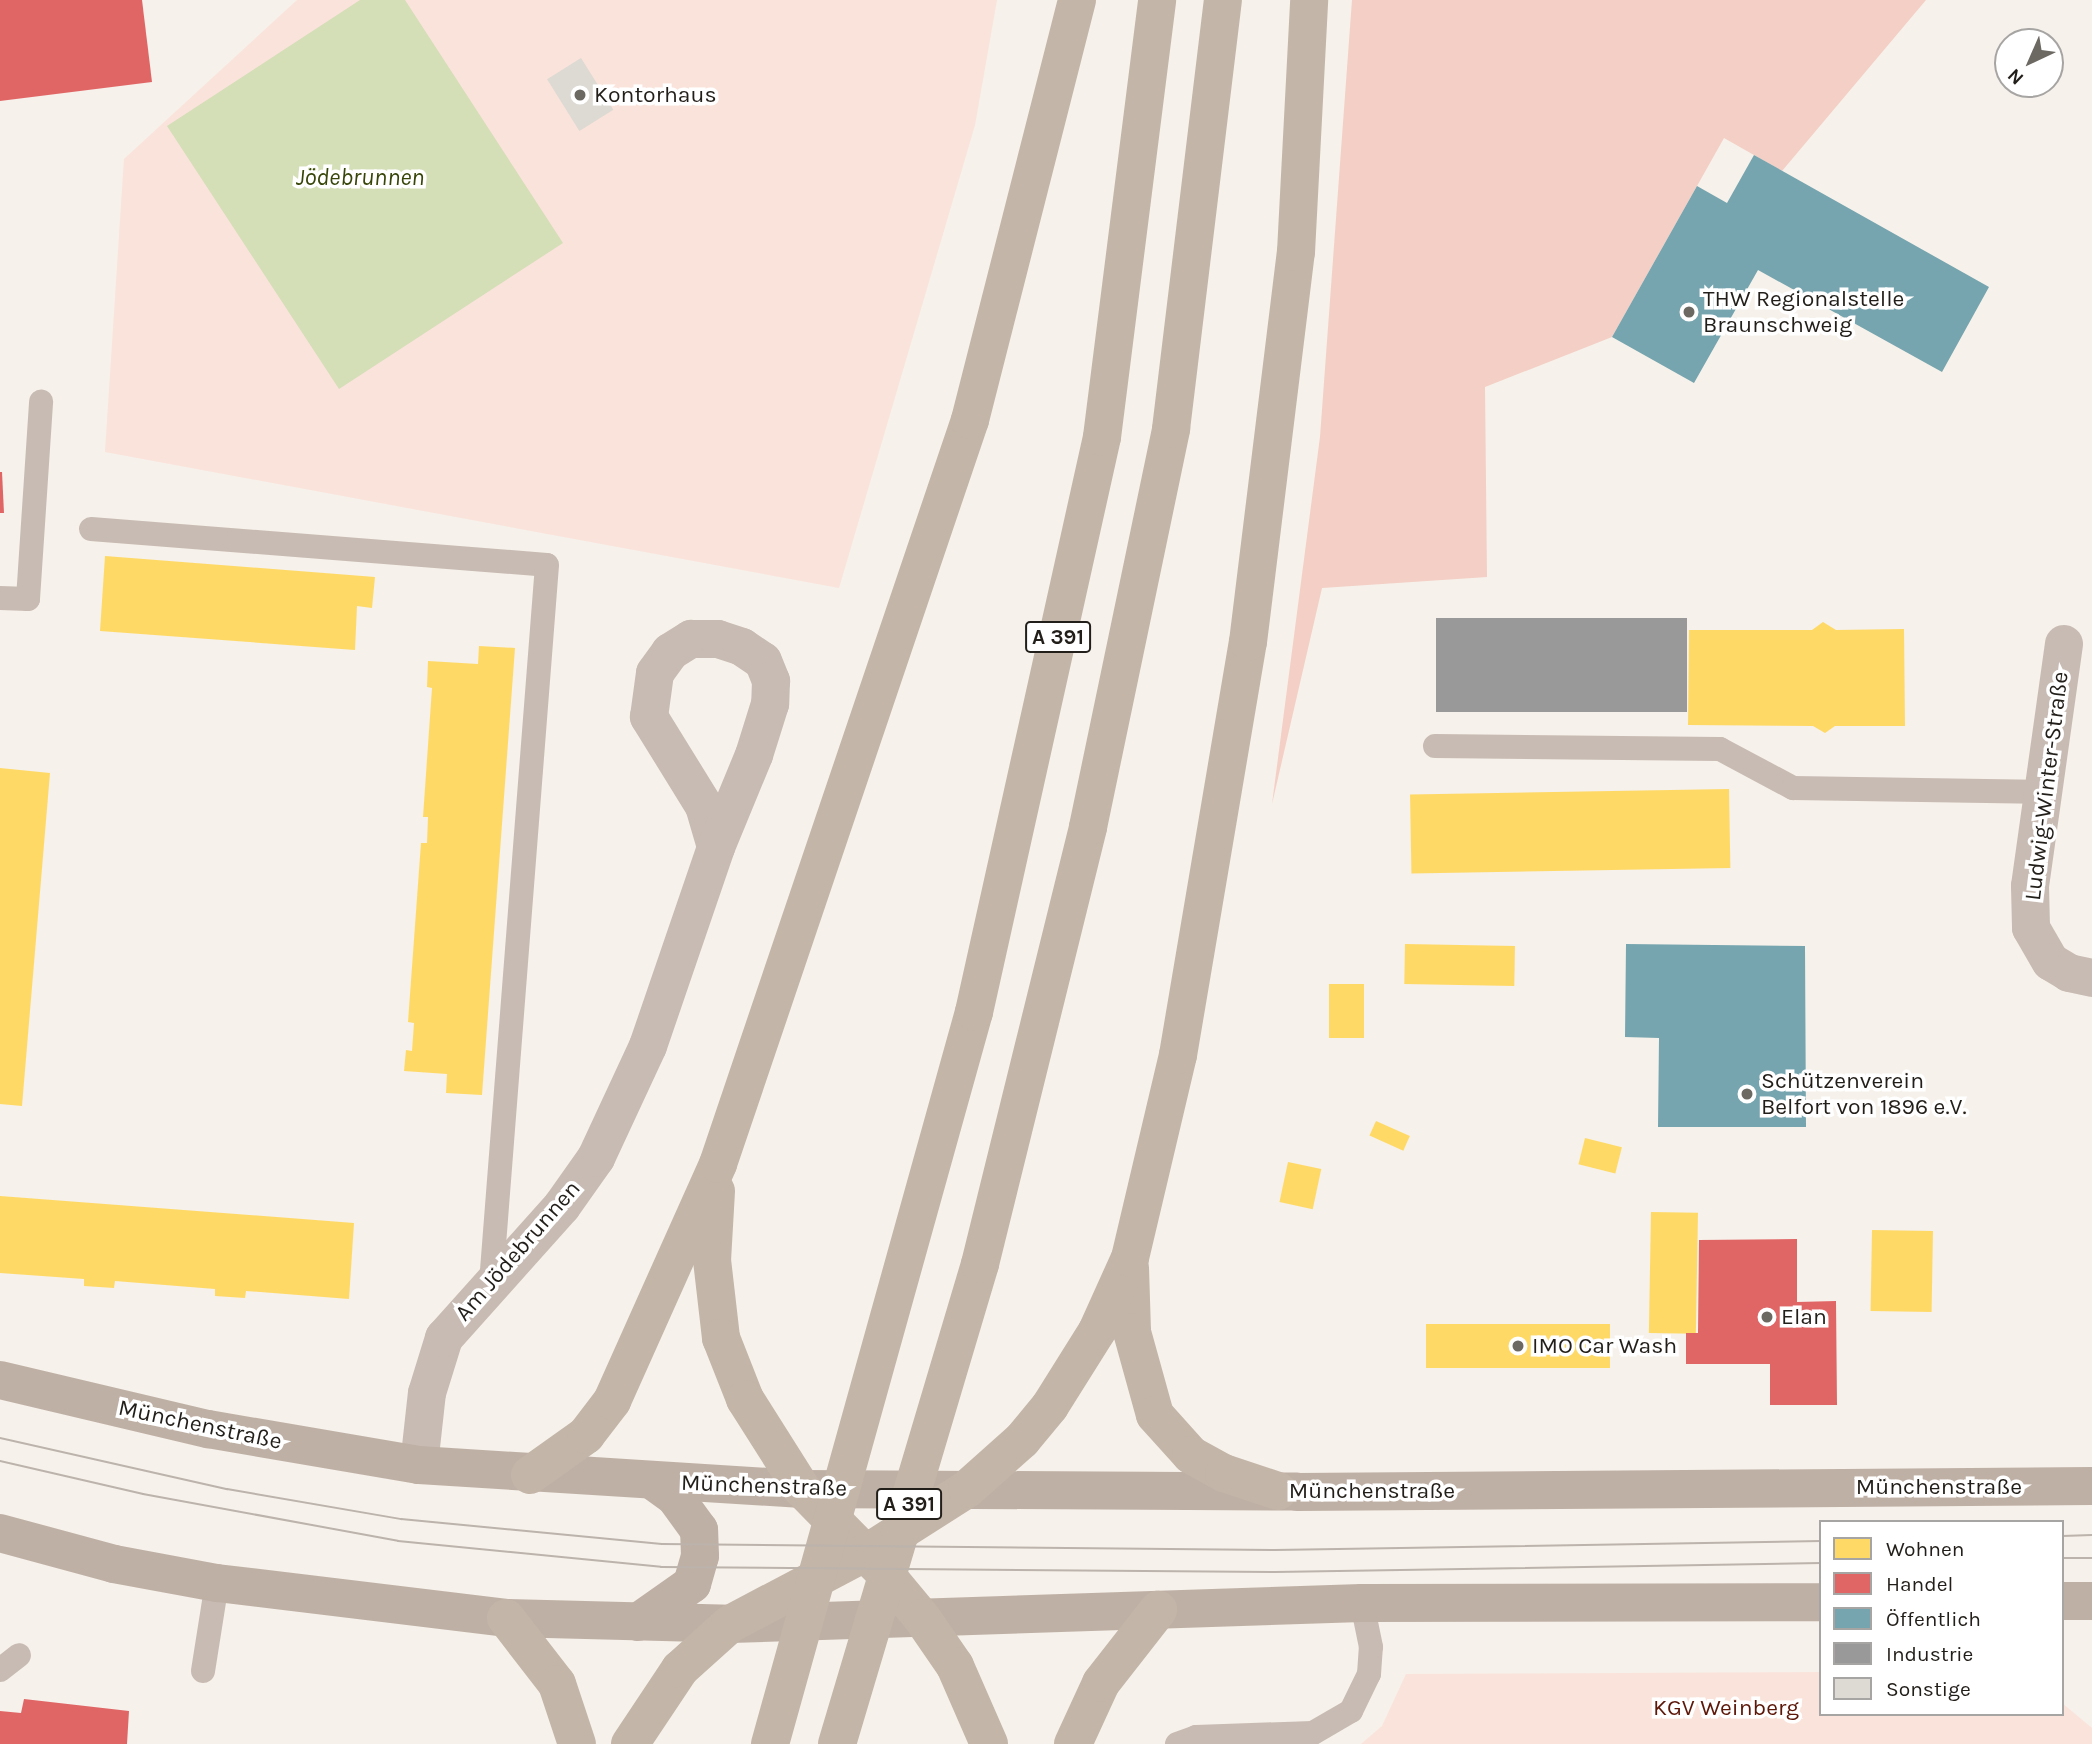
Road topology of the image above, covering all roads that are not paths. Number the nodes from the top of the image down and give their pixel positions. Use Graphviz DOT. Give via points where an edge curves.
graph roads {
  1 [pos="1077,0"];
  2 [pos="1157,0"];
  3 [pos="1223,0"];
  4 [pos="1309,0"];
  5 [pos="41,401"];
  6 [pos="91,530"];
  7 [pos="0,598"];
  8 [pos="2064,645"];
  9 [pos="1434,746"];
  10 [pos="2046,792"];
  11 [pos="716,847"];
  12 [pos="2092,978"];
  13 [pos="718,1164"];
  14 [pos="1130,1258"];
  15 [pos="491,1283"];
  16 [pos="0,1380"];
  17 [pos="419,1465"];
  18 [pos="530,1475"];
  19 [pos="653,1481"];
  20 [pos="2092,1486"];
  21 [pos="802,1489"];
  22 [pos="967,1489"];
  23 [pos="1278,1491"];
  24 [pos="0,1533"];
  25 [pos="866,1553"];
  26 [pos="217,1583"];
  27 [pos="2064,1601"];
  28 [pos="2092,1601"];
  29 [pos="1819,1602"];
  30 [pos="1362,1603"];
  31 [pos="1158,1610"];
  32 [pos="506,1618"];
  33 [pos="922,1618"];
  34 [pos="638,1622"];
  35 [pos="730,1624"];
  36 [pos="203,1671"];
  37 [pos="577,1744"];
  38 [pos="630,1744"];
  39 [pos="770,1744"];
  40 [pos="837,1744"];
  41 [pos="989,1744"];
  42 [pos="1073,1744"];
  43 [pos="1177,1744"];
  1 -- 13 [label="highway" via="970,420"];
  2 -- 39 [label="highway, A 391" via="1102,437 974,1012"];
  3 -- 40 [label="highway, A 391" via="1171,429 1088,827 980,1264"];
  4 -- 14 [label="highway" via="1296,252 1250,629 1178,1055"];
  5 -- 7 [label="lane" via="28,600"];
  6 -- 15 [label="lane" via="547,565"];
  8 -- 10 [label="street, Ludwig-Winter-Straße"];
  9 -- 10 [label="lane" via="1720,749 1793,788"];
  10 -- 12 [label="street, Ludwig-Winter-Straße" via="2030,886 2031,928 2051,962 2069,973"];
  11 -- 11 [label="street, Am Jödebrunnen" via="704,806 649,717 655,673 670,652 691,639 718,639 742,647 763,661 771,681 770,704 754,755"];
  11 -- 15 [label="street, Am Jödebrunnen" via="648,1046 602,1146 562,1206"];
  13 -- 18 [label="highway" via="612,1401 586,1435"];
  13 -- 21 [label="highway" via="712,1260 721,1338 745,1399"];
  14 -- 22 [label="highway" via="1097,1331 1050,1406 1022,1440"];
  14 -- 23 [label="highway" via="1132,1332 1155,1415 1191,1455 1224,1473"];
  15 -- 17 [label="street, Am Jödebrunnen" via="444,1338 431,1374"];
  16 -- 17 [label="main road, Münchenstraße" via="208,1429"];
  17 -- 18 [label="main road, Münchenstraße"];
  18 -- 19 [label="main road, Münchenstraße"];
  19 -- 21 [label="main road, Münchenstraße"];
  19 -- 34 [label="main road, Münchenstraße" via="675,1497 699,1530 700,1556 692,1584"];
  20 -- 23 [label="main road, Münchenstraße"];
  21 -- 22 [label="main road, Münchenstraße"];
  21 -- 25 [label="highway"];
  22 -- 23 [label="main road, Münchenstraße"];
  22 -- 25 [label="highway"];
  24 -- 26 [label="main road" via="114,1564"];
  25 -- 33 [label="highway"];
  25 -- 35 [label="highway"];
  26 -- 32 [label="main road"];
  26 -- 36 [label="lane"];
  27 -- 28 [label="main road"];
  29 -- 30 [label="main road"];
  30 -- 31 [label="main road"];
  30 -- 43 [label="lane" via="1371,1647 1369,1674 1351,1711 1313,1733 1196,1737"];
  31 -- 33 [label="main road"];
  31 -- 42 [label="highway" via="1101,1683"];
  32 -- 34 [label="main road"];
  32 -- 37 [label="highway" via="557,1684"];
  33 -- 35 [label="main road"];
  33 -- 41 [label="highway" via="956,1666"];
  34 -- 35 [label="main road"];
  35 -- 38 [label="highway" via="680,1669"];
}
